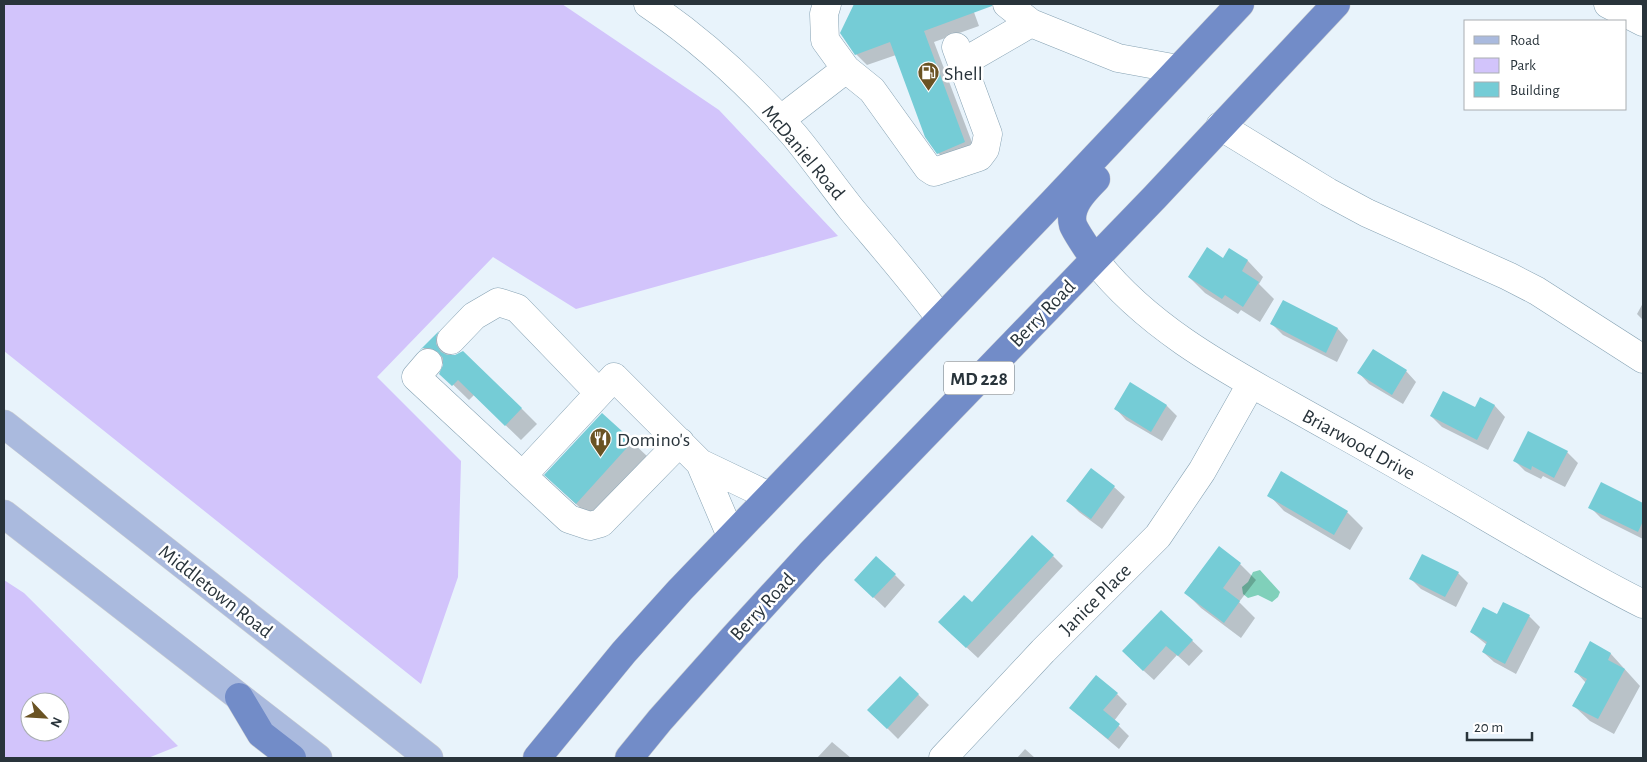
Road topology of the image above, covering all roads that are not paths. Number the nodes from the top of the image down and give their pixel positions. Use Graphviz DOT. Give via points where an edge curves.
graph roads {
  1 [pos="648,4"];
  2 [pos="827,4"];
  3 [pos="1007,4"];
  4 [pos="1240,4"];
  5 [pos="1251,4"];
  6 [pos="1336,4"];
  7 [pos="1608,4"];
  8 [pos="1643,22"];
  9 [pos="1031,23"];
  10 [pos="846,69"];
  11 [pos="1178,69"];
  12 [pos="780,120"];
  13 [pos="1220,126"];
  14 [pos="1094,258"];
  15 [pos="940,318"];
  16 [pos="451,340"];
  17 [pos="1643,359"];
  18 [pos="428,364"];
  19 [pos="1251,384"];
  20 [pos="599,393"];
  21 [pos="4,424"];
  22 [pos="680,442"];
  23 [pos="700,463"];
  24 [pos="523,475"];
  25 [pos="769,496"];
  26 [pos="4,514"];
  27 [pos="731,536"];
  28 [pos="1643,604"];
  29 [pos="239,697"];
  30 [pos="292,758"];
  31 [pos="318,758"];
  32 [pos="428,758"];
  33 [pos="537,758"];
  34 [pos="629,758"];
  35 [pos="942,758"];
  1 -- 12 [label="street, McDaniel Road" via="707,50"];
  2 -- 10 [label="street" via="825,40"];
  3 -- 9 [label="street"];
  4 -- 11 [label="highway"];
  5 -- 14 [label="highway" via="1184,87 1082,193 1074,208 1073,225"];
  6 -- 13 [label="highway, Berry Road / MD 228"];
  7 -- 8 [label="street"];
  9 -- 10 [label="street" via="959,55 988,134 986,149 979,157 934,172 872,90"];
  9 -- 11 [label="street" via="1118,58"];
  10 -- 12 [label="street"];
  11 -- 15 [label="highway"];
  12 -- 15 [label="street, McDaniel Road"];
  13 -- 14 [label="highway, Berry Road / MD 228"];
  13 -- 17 [label="street" via="1367,213 1537,291"];
  14 -- 19 [label="street, Briarwood Drive" via="1111,280 1171,332"];
  14 -- 34 [label="highway, Berry Road / MD 228" via="812,552 721,650"];
  15 -- 25 [label="highway"];
  16 -- 20 [label="street" via="474,316 498,302 517,308"];
  18 -- 24 [label="street" via="416,377"];
  19 -- 28 [label="street, Briarwood Drive"];
  19 -- 35 [label="street, Janice Place" via="1197,478 1158,536"];
  20 -- 22 [label="street" via="614,377"];
  20 -- 24 [label="street"];
  21 -- 32 [label="main road, Middletown Road"];
  22 -- 23 [label="street"];
  22 -- 24 [label="street" via="601,523 590,526 569,519"];
  23 -- 25 [label="street"];
  23 -- 27 [label="street"];
  25 -- 27 [label="highway"];
  26 -- 29 [label="main road"];
  27 -- 33 [label="highway" via="624,652"];
  29 -- 30 [label="highway" via="261,734"];
  29 -- 31 [label="main road"];
}
